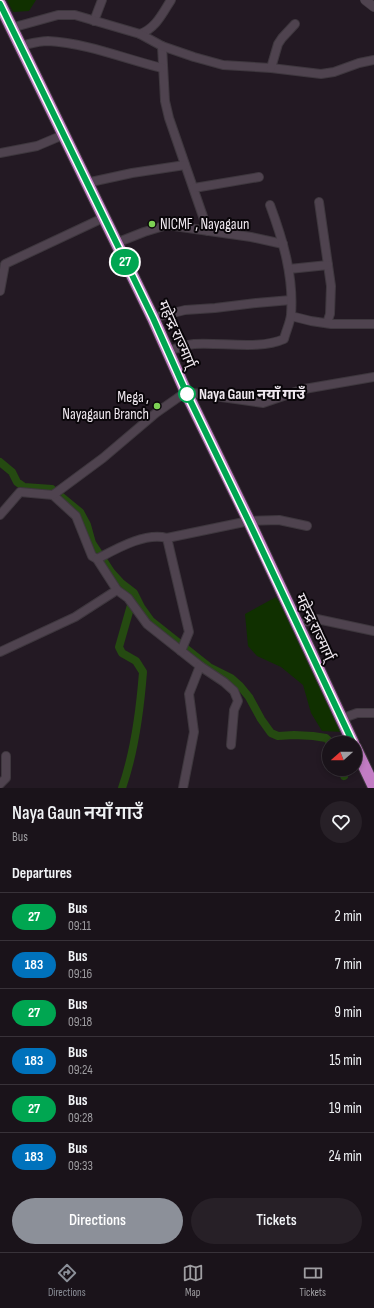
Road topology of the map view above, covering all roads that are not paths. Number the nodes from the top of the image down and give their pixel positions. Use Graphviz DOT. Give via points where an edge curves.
graph roads {
  1 [pos="102,0"];
  2 [pos="171,0"];
  3 [pos="365,0"];
  4 [pos="0,5"];
  5 [pos="374,7"];
  6 [pos="94,21"];
  7 [pos="295,24"];
  8 [pos="11,28"];
  9 [pos="140,34"];
  10 [pos="20,46"];
  11 [pos="162,46"];
  12 [pos="374,60"];
  13 [pos="162,68"];
  14 [pos="271,68"];
  15 [pos="63,136"];
  16 [pos="0,153"];
  17 [pos="185,165"];
  18 [pos="259,177"];
  19 [pos="86,183"];
  20 [pos="194,188"];
  21 [pos="319,202"];
  22 [pos="270,205"];
  23 [pos="103,218"];
  24 [pos="208,231"];
  25 [pos="116,243"];
  26 [pos="283,244"];
  27 [pos="328,265"];
  28 [pos="289,269"];
  29 [pos="0,291"];
  30 [pos="291,300"];
  31 [pos="291,316"];
  32 [pos="153,318"];
  33 [pos="327,324"];
  34 [pos="374,324"];
  35 [pos="167,351"];
  36 [pos="374,377"];
  37 [pos="186,392"];
  38 [pos="53,495"];
  39 [pos="0,515"];
  40 [pos="249,522"];
  41 [pos="307,526"];
  42 [pos="167,538"];
  43 [pos="97,559"];
  44 [pos="117,590"];
  45 [pos="296,624"];
  46 [pos="374,631"];
  47 [pos="181,651"];
  48 [pos="0,652"];
  49 [pos="200,666"];
  50 [pos="374,713"];
  51 [pos="341,719"];
  52 [pos="350,736"];
  53 [pos="231,745"];
  54 [pos="6,756"];
  55 [pos="362,762"];
  56 [pos="0,784"];
  57 [pos="374,787"];
  58 [pos="183,788"];
  1 -- 6 [label="street"];
  2 -- 9 [label="street" via="149,31"];
  3 -- 5 [label="street"];
  4 -- 8 [label="highway, महेन्द्र राज्मार्ग्"];
  6 -- 8 [label="street" via="75,15 58,15"];
  6 -- 9 [label="street"];
  7 -- 14 [label="street" via="278,44"];
  8 -- 10 [label="highway, महेन्द्र राज्मार्ग्"];
  9 -- 11 [label="street"];
  10 -- 13 [label="street" via="46,41 86,47"];
  10 -- 15 [label="highway, महेन्द्र राज्मार्ग्"];
  11 -- 13 [label="street"];
  11 -- 14 [label="street" via="223,65"];
  12 -- 14 [label="street" via="321,74"];
  13 -- 17 [label="street" via="169,118"];
  15 -- 16 [label="street" via="37,146"];
  15 -- 19 [label="highway, महेन्द्र राज्मार्ग्"];
  17 -- 19 [label="street"];
  17 -- 20 [label="street"];
  18 -- 20 [label="street"];
  19 -- 23 [label="highway, महेन्द्र राज्मार्ग्"];
  20 -- 24 [label="street"];
  21 -- 27 [label="street"];
  22 -- 26 [label="street"];
  23 -- 25 [label="highway, महेन्द्र राज्मार्ग्"];
  23 -- 29 [label="street" via="5,264"];
  24 -- 25 [label="street" via="167,225"];
  24 -- 26 [label="street"];
  25 -- 32 [label="highway, महेन्द्र राज्मार्ग्"];
  26 -- 28 [label="street"];
  27 -- 28 [label="street"];
  27 -- 33 [label="street" via="331,286"];
  28 -- 30 [label="street"];
  30 -- 31 [label="street"];
  30 -- 32 [label="street" via="185,310"];
  31 -- 33 [label="street"];
  31 -- 35 [label="street" via="284,339 275,343 193,344"];
  32 -- 35 [label="highway, महेन्द्र राज्मार्ग्"];
  33 -- 34 [label="street"];
  35 -- 37 [label="highway, महेन्द्र राज्मार्ग्"];
  36 -- 37 [label="street" via="304,389 263,404"];
  37 -- 38 [label="street"];
  37 -- 40 [label="highway, महेन्द्र राज्मार्ग्"];
  38 -- 39 [label="street" via="20,492"];
  38 -- 43 [label="street" via="76,516 92,556"];
  40 -- 41 [label="street" via="279,520"];
  40 -- 42 [label="street"];
  40 -- 45 [label="highway, महेन्द्र राज्मार्ग्"];
  42 -- 43 [label="street" via="136,540"];
  42 -- 47 [label="street" via="189,632"];
  43 -- 44 [label="street"];
  44 -- 47 [label="street" via="128,598 147,624"];
  44 -- 48 [label="street" via="75,617"];
  45 -- 46 [label="street" via="317,619"];
  45 -- 51 [label="highway, महेन्द्र राज्मार्ग्"];
  47 -- 49 [label="street"];
  49 -- 53 [label="street" via="224,682 234,692 238,701 234,710"];
  49 -- 58 [label="street" via="189,694 194,732"];
  50 -- 51 [label="street" via="357,713"];
  51 -- 52 [label="highway, महेन्द्र राज्मार्ग्"];
  54 -- 56 [label="street" via="6,778"];
  55 -- 57 [label="highway"];
}
